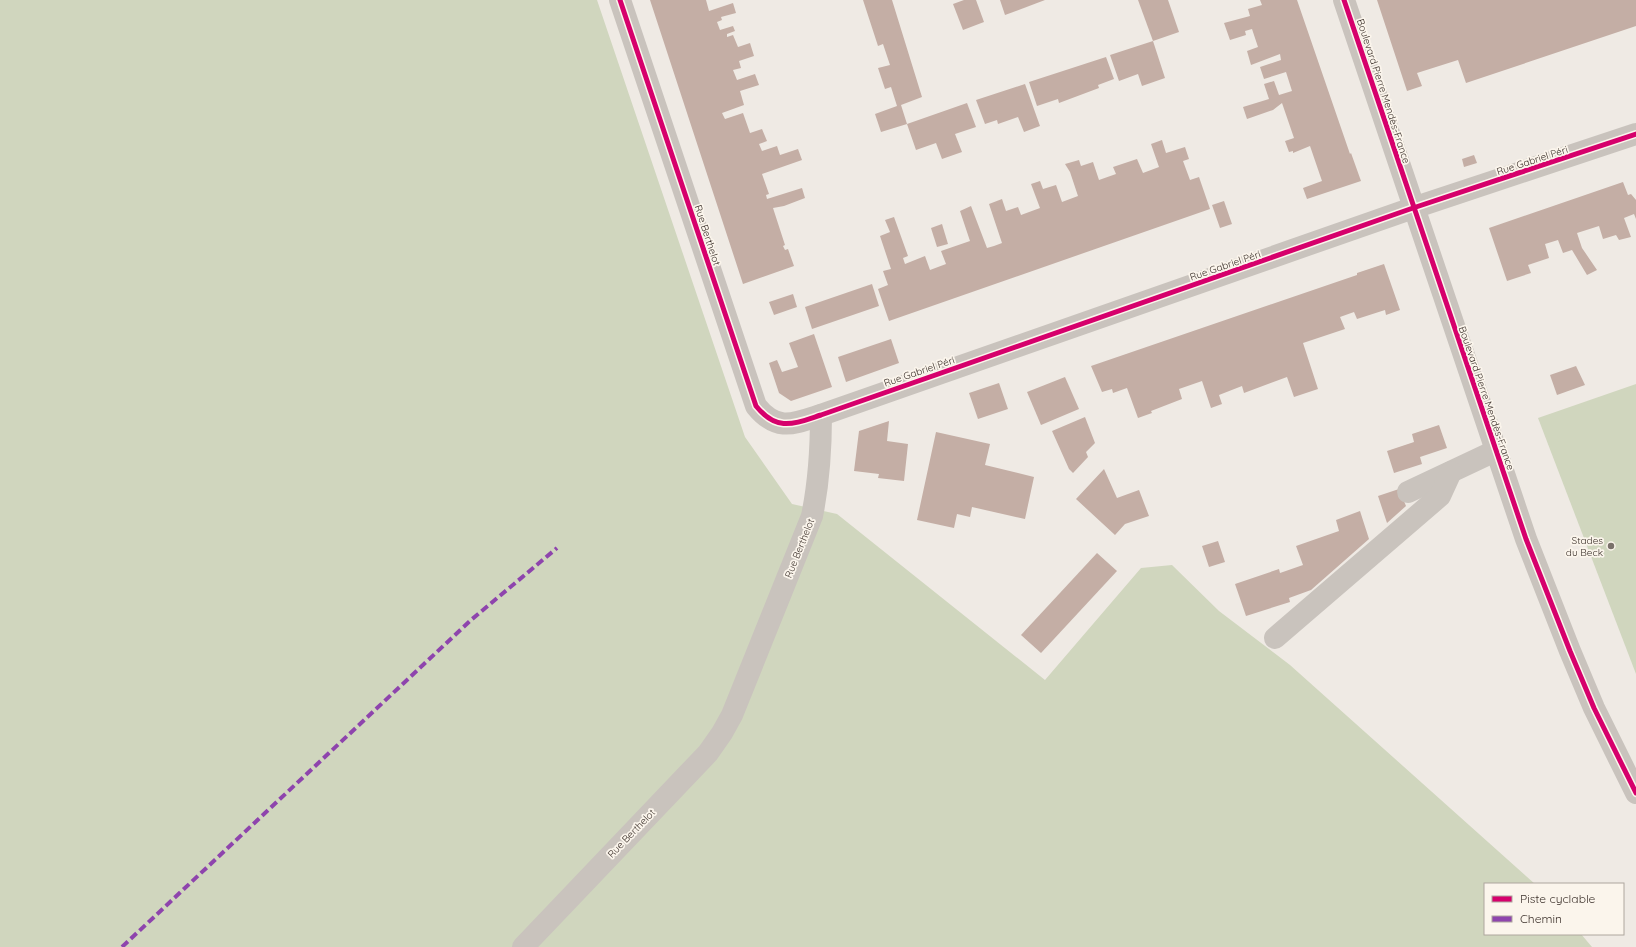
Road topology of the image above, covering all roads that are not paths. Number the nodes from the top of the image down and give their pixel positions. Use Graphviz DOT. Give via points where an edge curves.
graph roads {
  1 [pos="620,0"];
  2 [pos="1344,0"];
  3 [pos="1636,134"];
  4 [pos="1413,208"];
  5 [pos="821,415"];
  6 [pos="1495,451"];
  7 [pos="1452,472"];
  8 [pos="1408,492"];
  9 [pos="1275,638"];
  10 [pos="1636,793"];
  11 [pos="523,947"];
  1 -- 5 [label="street, Rue Berthelot" via="756,406 774,422 786,424"];
  2 -- 4 [label="street, Boulevard Pierre Mendès-France"];
  3 -- 4 [label="street, Rue Gabriel Péri"];
  4 -- 5 [label="street, Rue Gabriel Péri"];
  4 -- 6 [label="street, Boulevard Pierre Mendès-France"];
  5 -- 11 [label="street, Rue Berthelot" via="818,490 812,516 732,715 722,733 708,753"];
  6 -- 7 [label="street"];
  6 -- 10 [label="street, Boulevard Pierre Mendès-France" via="1570,651 1594,708"];
  7 -- 8 [label="street"];
  7 -- 9 [label="street" via="1440,496"];
}
